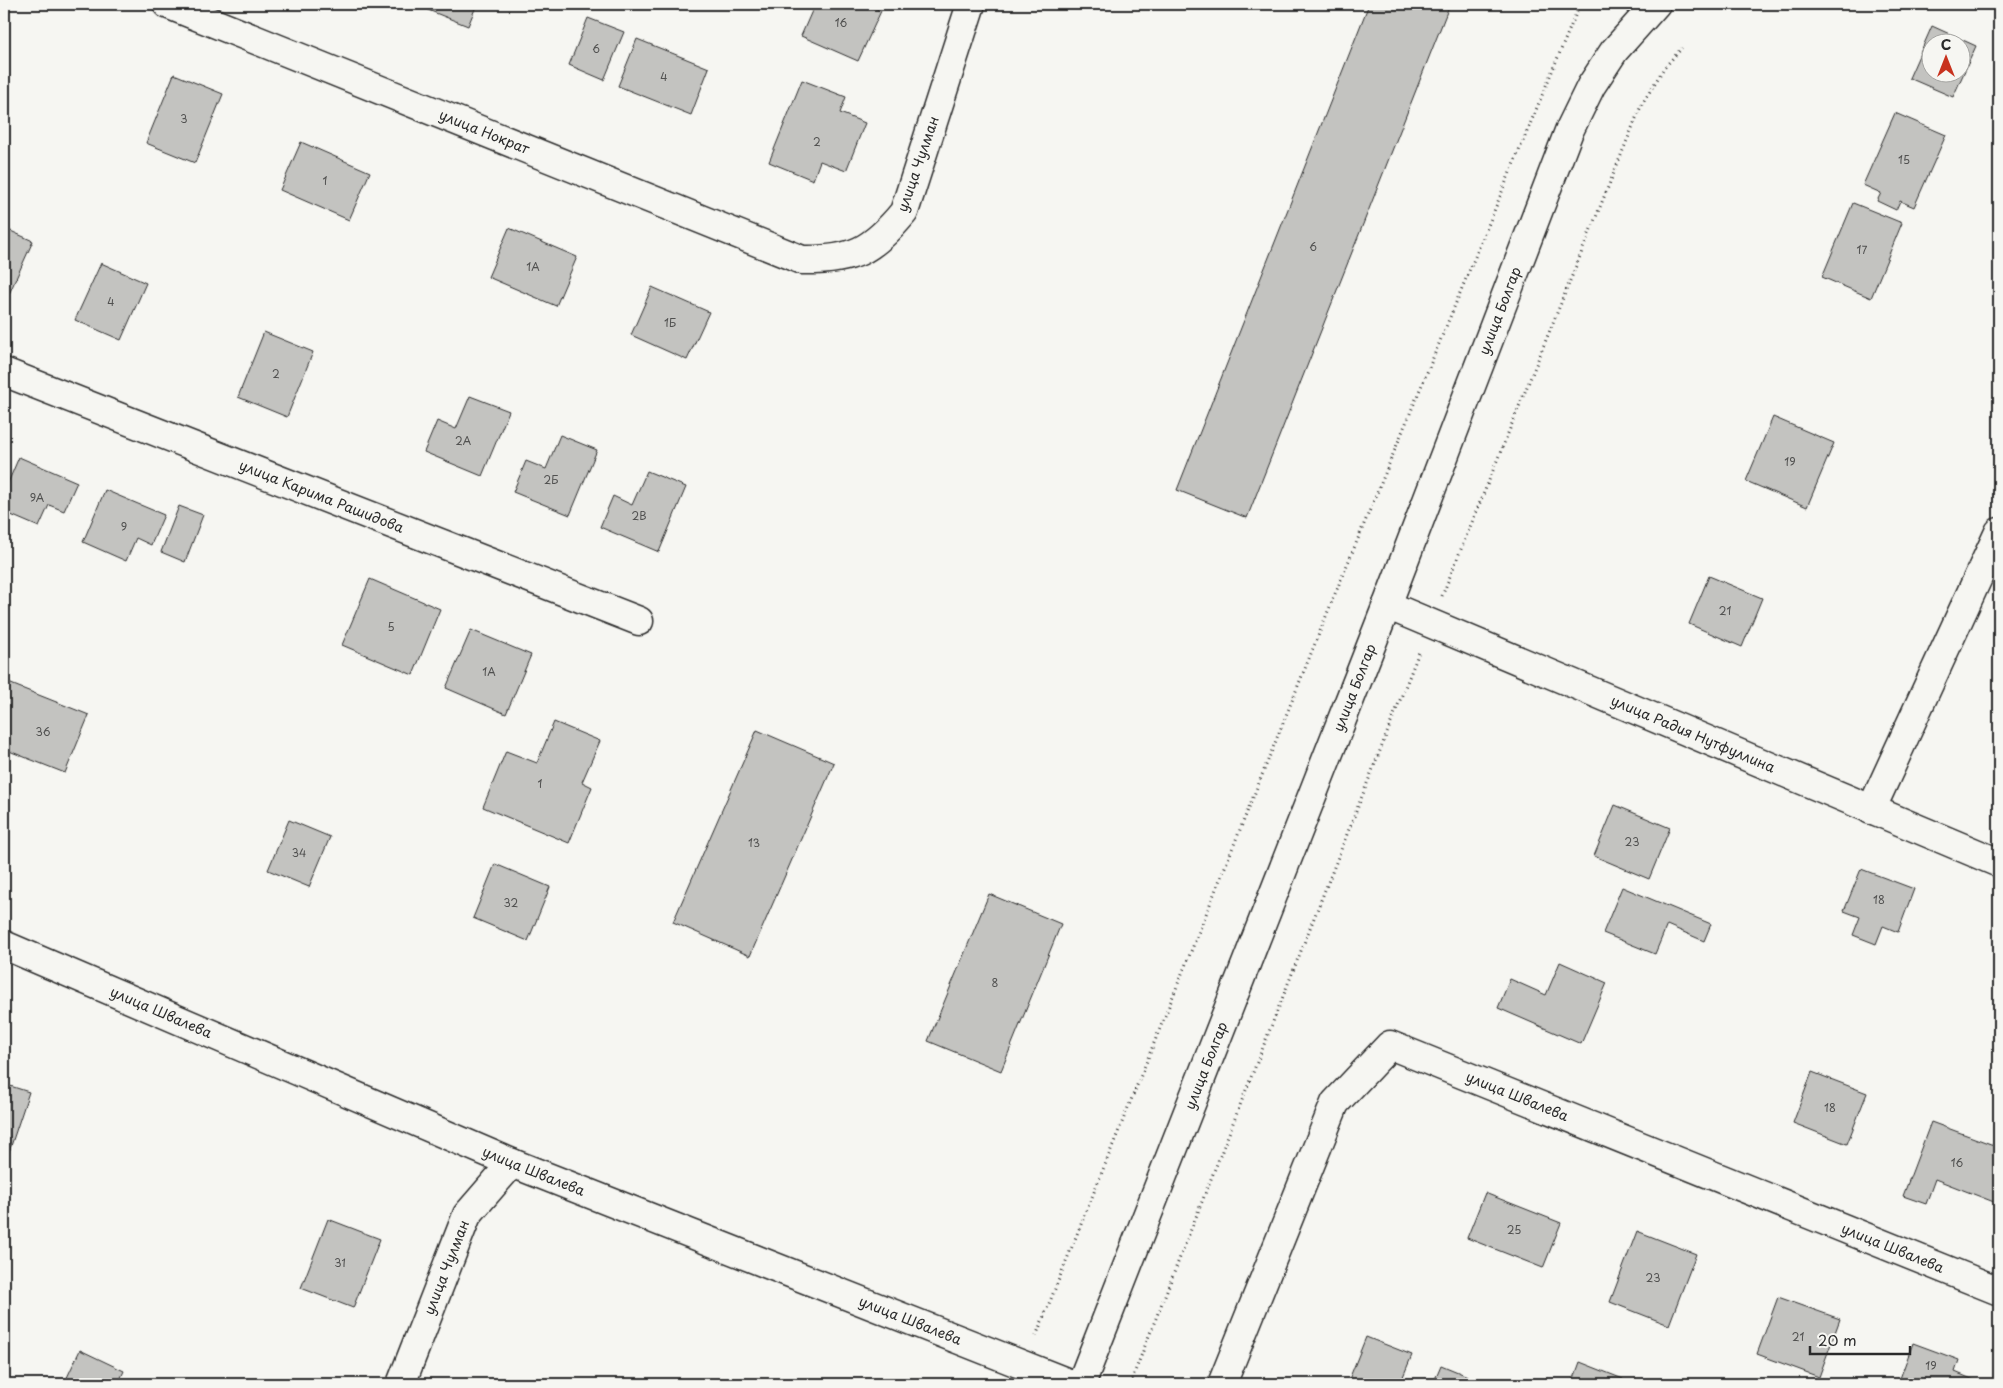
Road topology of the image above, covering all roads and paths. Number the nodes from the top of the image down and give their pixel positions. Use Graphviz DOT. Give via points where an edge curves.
graph roads {
  1 [pos="167,4"];
  2 [pos="971,4"];
  3 [pos="1580,4"];
  4 [pos="1658,5"];
  5 [pos="1682,48"];
  6 [pos="802,260"];
  7 [pos="4,372"];
  8 [pos="1999,532"];
  9 [pos="1387,605"];
  10 [pos="639,620"];
  11 [pos="1431,623"];
  12 [pos="1871,810"];
  13 [pos="1999,863"];
  14 [pos="4,945"];
  15 [pos="512,1163"];
  16 [pos="1999,1291"];
  17 [pos="1024,1365"];
  18 [pos="401,1384"];
  19 [pos="1071,1384"];
  20 [pos="1081,1384"];
  21 [pos="1130,1384"];
  22 [pos="1222,1384"];
  1 -- 6 [label="street, улица Нократ"];
  2 -- 6 [label="street, улица Чулман" via="904,212 885,235 866,248 846,257 825,261"];
  3 -- 17 [label="path" via="1335,594"];
  4 -- 9 [label="street, улица Болгар" via="1614,51 1590,86 1569,131"];
  5 -- 11 [label="path" via="1664,68 1641,106"];
  7 -- 10 [label="street, улица Карима Рашидова"];
  8 -- 12 [label="street"];
  9 -- 11 [label="street, улица Радия Нутфуллина"];
  9 -- 20 [label="street, улица Болгар"];
  11 -- 12 [label="street, улица Радия Нутфуллина"];
  11 -- 21 [label="path"];
  12 -- 13 [label="street, улица Радия Нутфуллина"];
  14 -- 15 [label="street, улица Швалева"];
  15 -- 17 [label="street, улица Швалева"];
  15 -- 18 [label="street, улица Чулман" via="467,1215"];
  16 -- 22 [label="street, улица Швалева" via="1390,1045 1335,1103"];
  17 -- 19 [label="street, улица Швалева"];
}
